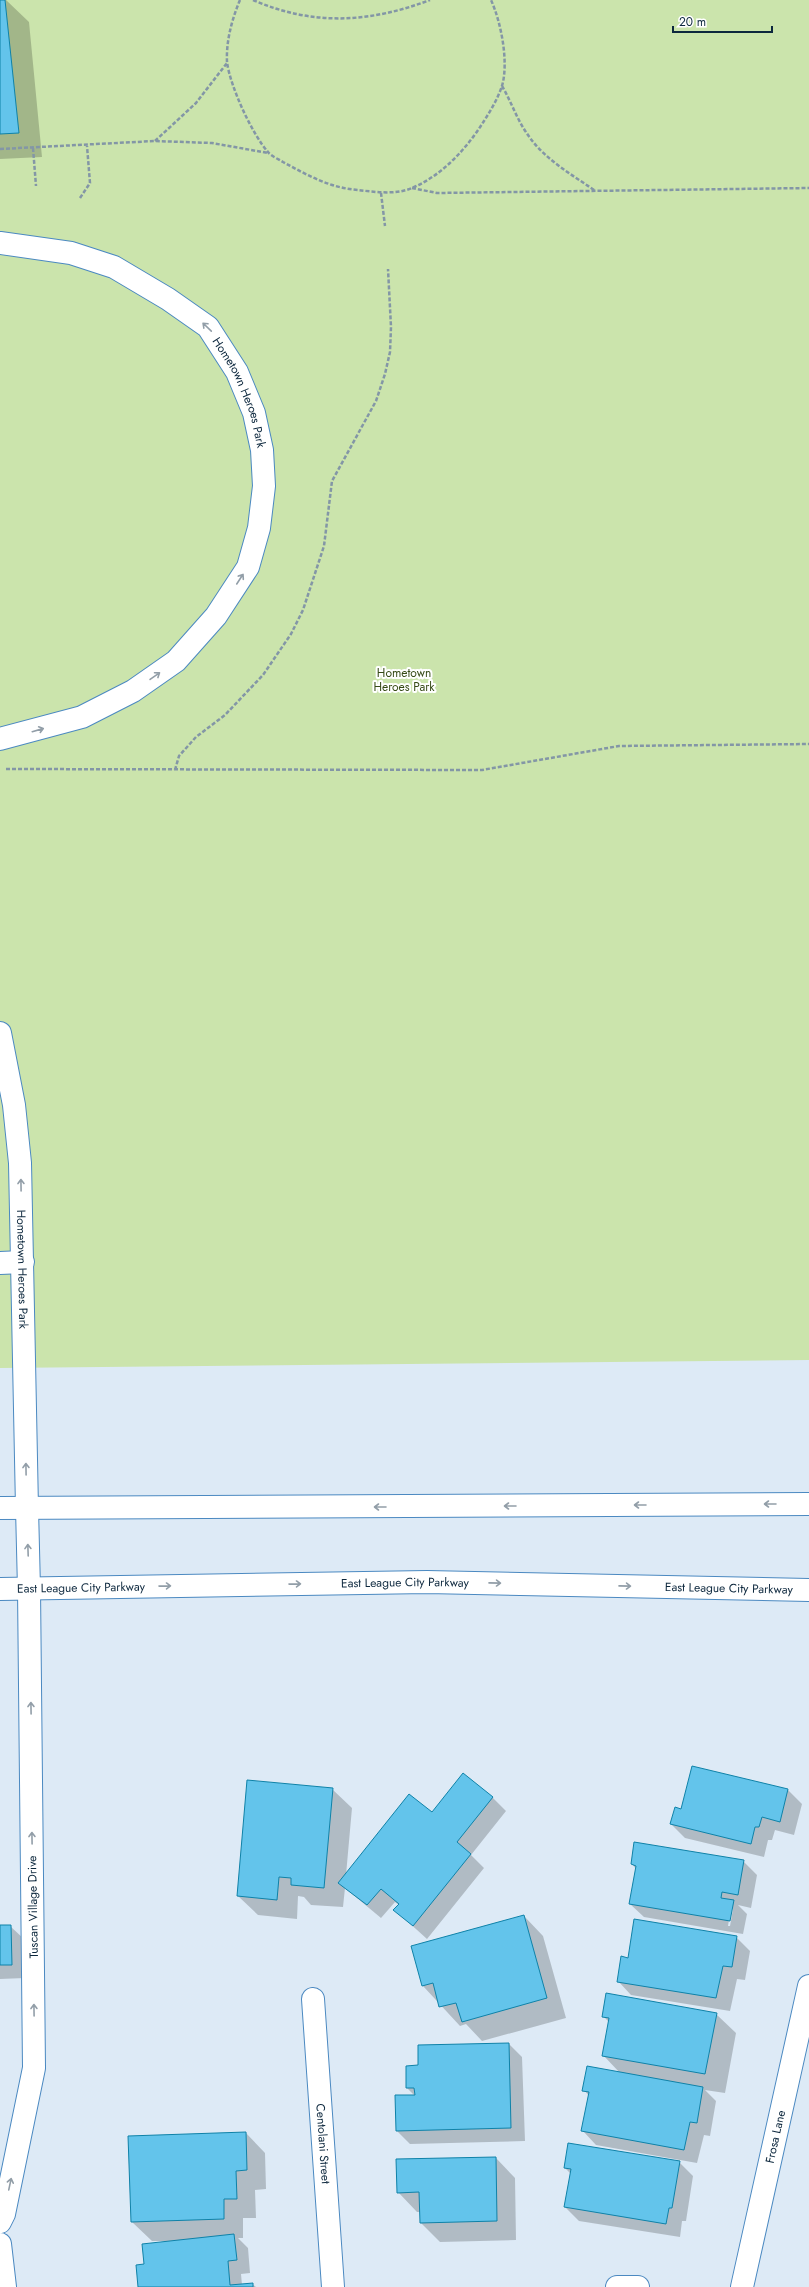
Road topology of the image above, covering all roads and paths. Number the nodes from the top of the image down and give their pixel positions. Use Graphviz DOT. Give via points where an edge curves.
graph roads {
  1 [pos="240,0"];
  2 [pos="253,0"];
  3 [pos="430,0"];
  4 [pos="491,0"];
  5 [pos="227,62"];
  6 [pos="502,85"];
  7 [pos="155,141"];
  8 [pos="87,146"];
  9 [pos="33,148"];
  10 [pos="0,149"];
  11 [pos="268,153"];
  12 [pos="36,186"];
  13 [pos="411,188"];
  14 [pos="809,188"];
  15 [pos="594,190"];
  16 [pos="381,192"];
  17 [pos="80,198"];
  18 [pos="385,226"];
  19 [pos="0,243"];
  20 [pos="388,269"];
  21 [pos="0,739"];
  22 [pos="809,744"];
  23 [pos="2,769"];
  24 [pos="175,770"];
  25 [pos="0,1033"];
  26 [pos="23,1262"];
  27 [pos="0,1263"];
  28 [pos="809,1504"];
  29 [pos="0,1508"];
  30 [pos="27,1508"];
  31 [pos="0,1589"];
  32 [pos="29,1589"];
  33 [pos="809,1590"];
  34 [pos="809,1986"];
  35 [pos="313,1999"];
  36 [pos="0,2222"];
  37 [pos="0,2245"];
  38 [pos="5,2287"];
  39 [pos="333,2287"];
  40 [pos="617,2287"];
  41 [pos="638,2287"];
  42 [pos="742,2287"];
  1 -- 5 [label="path" via="230,32"];
  2 -- 3 [label="path" via="291,13 341,19 388,14"];
  4 -- 6 [label="path" via="498,16 502,37"];
  5 -- 7 [label="path" via="196,103"];
  5 -- 11 [label="path" via="244,113"];
  6 -- 13 [label="path" via="491,111 465,148 433,176"];
  6 -- 15 [label="path" via="528,135 540,149 552,161"];
  7 -- 8 [label="path"];
  7 -- 11 [label="path" via="212,143"];
  8 -- 9 [label="path"];
  8 -- 17 [label="path" via="90,183"];
  9 -- 10 [label="path"];
  9 -- 12 [label="path"];
  11 -- 16 [label="path" via="315,179 334,186"];
  13 -- 15 [label="path" via="437,192"];
  13 -- 16 [label="path"];
  14 -- 15 [label="path"];
  16 -- 18 [label="path"];
  21 -- 19 [label="street, Hometown Heroes Park, one-way" via="82,717 133,691 176,661 216,616 248,567 259,528 264,486 262,450 254,413 237,372 208,327 168,299 114,267 71,253"];
  20 -- 24 [label="path" via="391,327 390,352 385,374 376,401 332,481 324,546 303,610 291,634 263,675 225,715 196,738 179,756"];
  22 -- 24 [label="path" via="619,746 482,770"];
  23 -- 24 [label="path"];
  26 -- 25 [label="street, Hometown Heroes Park, one-way" via="20,1163 14,1105"];
  26 -- 27 [label="street"];
  30 -- 26 [label="street, Hometown Heroes Park, one-way"];
  28 -- 30 [label="street, one-way"];
  29 -- 30 [label="street"];
  32 -- 30 [label="street, Hometown Heroes Park, one-way"];
  31 -- 32 [label="street, East League City Parkway"];
  32 -- 33 [label="street, East League City Parkway, one-way" via="426,1582"];
  36 -- 32 [label="street, Tuscan Village Drive, one-way" via="4,2214 34,2068"];
  34 -- 42 [label="street, Frosa Lane"];
  35 -- 39 [label="street, Centolani Street"];
  37 -- 38 [label="street"];
  40 -- 41 [label="street"];
}
